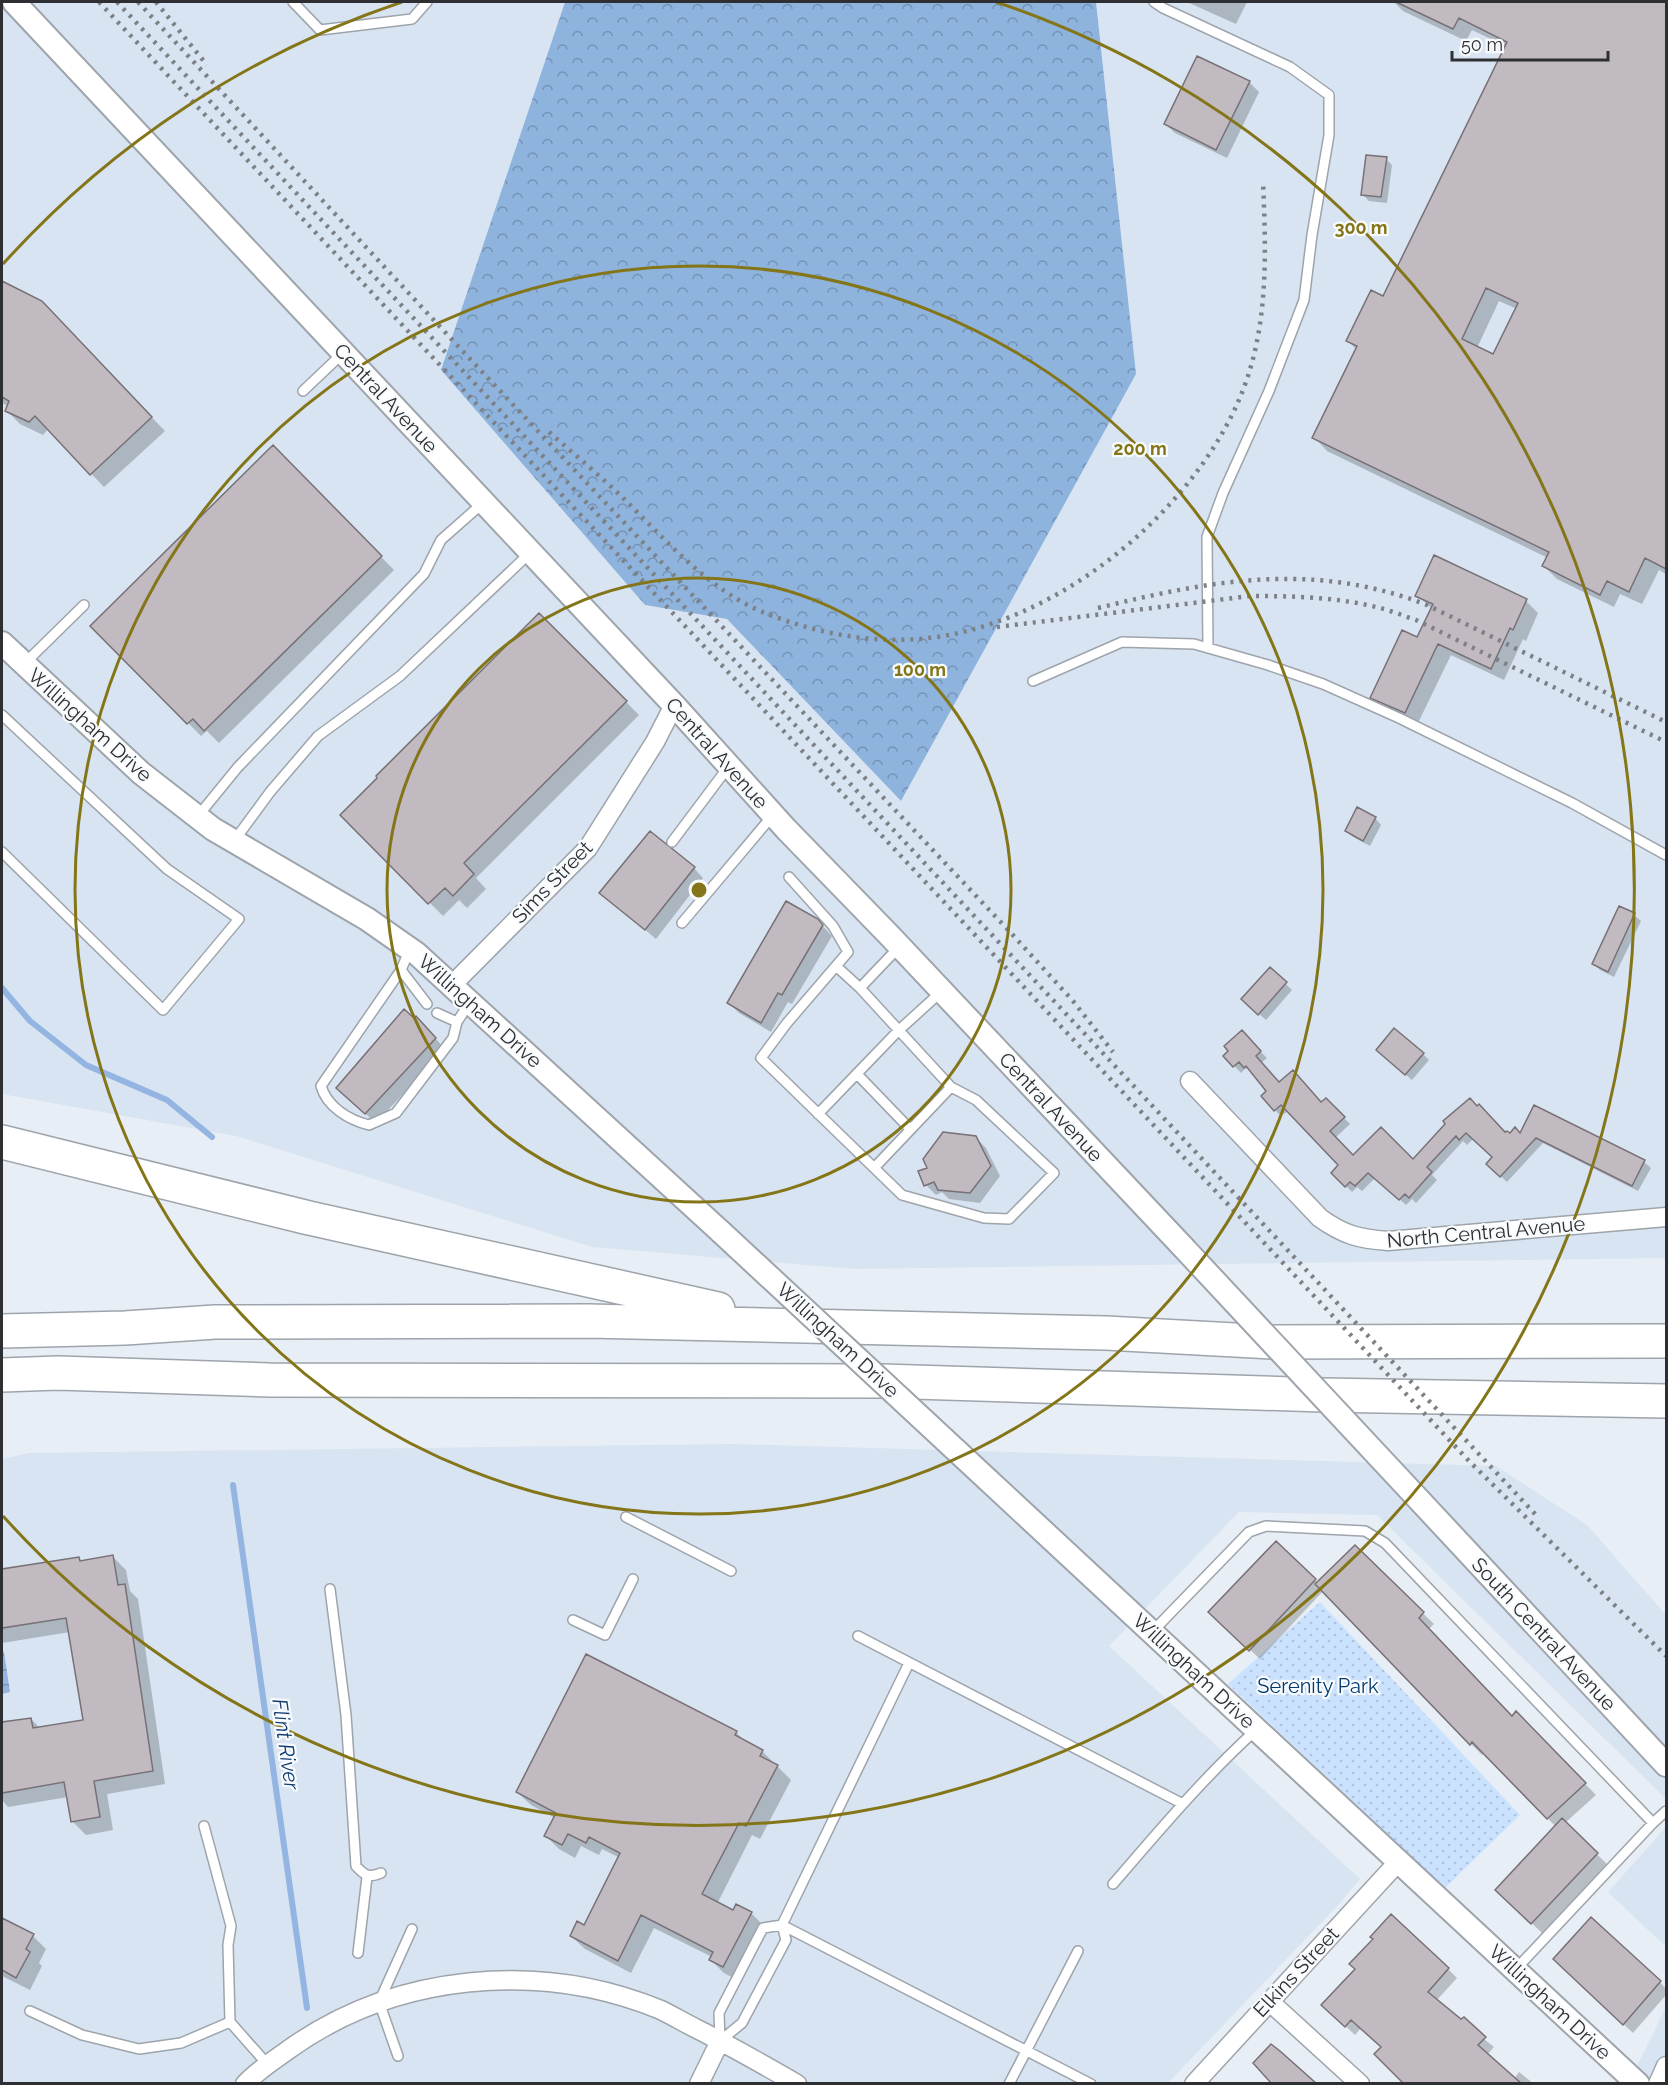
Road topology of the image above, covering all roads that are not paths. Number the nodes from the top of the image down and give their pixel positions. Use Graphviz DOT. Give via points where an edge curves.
graph roads {
  1 [pos="14,2"];
  2 [pos="293,2"];
  3 [pos="427,2"];
  4 [pos="1154,2"];
  5 [pos="344,352"];
  6 [pos="303,391"];
  7 [pos="484,502"];
  8 [pos="531,552"];
  9 [pos="84,605"];
  10 [pos="1208,648"];
  11 [pos="9,654"];
  12 [pos="1033,681"];
  13 [pos="674,705"];
  14 [pos="2,716"];
  15 [pos="729,765"];
  16 [pos="773,815"];
  17 [pos="198,817"];
  18 [pos="234,842"];
  19 [pos="672,842"];
  20 [pos="2,852"];
  21 [pos="1666,855"];
  22 [pos="789,877"];
  23 [pos="682,923"];
  24 [pos="900,946"];
  25 [pos="410,949"];
  26 [pos="836,966"];
  27 [pos="401,970"];
  28 [pos="452,985"];
  29 [pos="860,988"];
  30 [pos="942,991"];
  31 [pos="470,1002"];
  32 [pos="427,1004"];
  33 [pos="437,1013"];
  34 [pos="457,1022"];
  35 [pos="898,1031"];
  36 [pos="857,1074"];
  37 [pos="1190,1081"];
  38 [pos="951,1087"];
  39 [pos="818,1114"];
  40 [pos="910,1129"];
  41 [pos="2,1142"];
  42 [pos="874,1168"];
  43 [pos="1666,1217"];
  44 [pos="787,1325"];
  45 [pos="2,1331"];
  46 [pos="1666,1341"];
  47 [pos="2,1375"];
  48 [pos="269,1380"];
  49 [pos="2,1396"];
  50 [pos="1666,1401"];
  51 [pos="1422,1503"];
  52 [pos="626,1517"];
  53 [pos="731,1571"];
  54 [pos="633,1579"];
  55 [pos="330,1589"];
  56 [pos="573,1620"];
  57 [pos="1152,1632"];
  58 [pos="858,1636"];
  59 [pos="909,1663"];
  60 [pos="1257,1729"];
  61 [pos="1666,1765"];
  62 [pos="1183,1803"];
  63 [pos="1666,1811"];
  64 [pos="1653,1823"];
  65 [pos="204,1826"];
  66 [pos="1399,1861"];
  67 [pos="381,1873"];
  68 [pos="367,1876"];
  69 [pos="1113,1884"];
  70 [pos="782,1925"];
  71 [pos="412,1929"];
  72 [pos="1078,1951"];
  73 [pos="358,1953"];
  74 [pos="1516,1970"];
  75 [pos="1270,2001"];
  76 [pos="379,2002"];
  77 [pos="30,2011"];
  78 [pos="230,2022"];
  79 [pos="720,2041"];
  80 [pos="1026,2050"];
  81 [pos="398,2056"];
  82 [pos="268,2065"];
  83 [pos="1666,2066"];
  84 [pos="245,2084"];
  85 [pos="699,2084"];
  86 [pos="797,2084"];
  87 [pos="1010,2084"];
  88 [pos="1091,2084"];
  89 [pos="1194,2084"];
  90 [pos="1360,2084"];
  91 [pos="1638,2084"];
  92 [pos="1658,2084"];
  1 -- 5 [label="street, Central Avenue"];
  2 -- 3 [label="lane" via="320,30 412,19"];
  4 -- 10 [label="lane" via="1290,67 1329,95 1329,135 1304,300 1207,537"];
  5 -- 6 [label="lane"];
  5 -- 7 [label="street, Central Avenue"];
  7 -- 8 [label="street, Central Avenue"];
  7 -- 17 [label="lane" via="441,540 424,574 238,767"];
  8 -- 13 [label="street, Central Avenue"];
  8 -- 18 [label="lane" via="400,676 318,736"];
  9 -- 11 [label="lane"];
  10 -- 12 [label="lane" via="1194,644 1122,642"];
  10 -- 21 [label="lane" via="1323,684 1399,718 1572,803"];
  11 -- 17 [label="street, Willingham Drive" via="141,774"];
  13 -- 15 [label="street, Central Avenue"];
  13 -- 28 [label="street, Sims Street" via="588,848"];
  14 -- 20 [label="lane" via="167,869 239,919 163,1010"];
  15 -- 16 [label="street, Central Avenue"];
  15 -- 19 [label="lane"];
  16 -- 23 [label="lane"];
  16 -- 24 [label="street, Central Avenue"];
  17 -- 18 [label="street, Willingham Drive"];
  18 -- 25 [label="street, Willingham Drive" via="367,919"];
  22 -- 26 [label="lane" via="833,926 848,951"];
  24 -- 29 [label="lane"];
  24 -- 30 [label="street, Central Avenue"];
  25 -- 27 [label="lane"];
  25 -- 28 [label="street, Willingham Drive"];
  26 -- 29 [label="lane"];
  26 -- 39 [label="lane" via="761,1058"];
  27 -- 32 [label="lane"];
  27 -- 34 [label="lane" via="321,1086 325,1098 352,1121 369,1125 396,1113 453,1038"];
  28 -- 31 [label="street, Willingham Drive"];
  29 -- 35 [label="lane"];
  30 -- 35 [label="lane"];
  30 -- 51 [label="street, Central Avenue, bridge"];
  31 -- 34 [label="lane"];
  31 -- 57 [label="street, Willingham Drive, bridge"];
  33 -- 34 [label="lane"];
  35 -- 36 [label="lane"];
  35 -- 38 [label="lane"];
  36 -- 39 [label="lane"];
  36 -- 40 [label="lane"];
  37 -- 43 [label="street, North Central Avenue" via="1320,1218 1362,1239 1388,1241"];
  38 -- 40 [label="lane"];
  38 -- 42 [label="lane" via="976,1100 1054,1173 1009,1219 984,1218 902,1195"];
  39 -- 42 [label="lane"];
  40 -- 42 [label="lane"];
  41 -- 44 [label="highway" via="309,1218"];
  44 -- 45 [label="highway" via="215,1322"];
  44 -- 46 [label="highway" via="1106,1333 1272,1342"];
  47 -- 48 [label="highway" via="58,1373"];
  48 -- 49 [label="highway"];
  48 -- 50 [label="highway" via="882,1381 1311,1395"];
  51 -- 61 [label="street, South Central Avenue"];
  52 -- 53 [label="lane"];
  54 -- 56 [label="lane" via="605,1635"];
  55 -- 68 [label="lane" via="346,1715 356,1866"];
  57 -- 60 [label="street, Willingham Drive"];
  57 -- 64 [label="lane" via="1249,1532 1266,1526 1365,1530 1385,1543"];
  58 -- 59 [label="lane"];
  59 -- 62 [label="lane"];
  59 -- 70 [label="lane"];
  60 -- 62 [label="lane"];
  60 -- 66 [label="street, Willingham Drive"];
  62 -- 69 [label="lane"];
  63 -- 64 [label="lane"];
  64 -- 74 [label="lane"];
  65 -- 78 [label="lane" via="231,1926"];
  66 -- 74 [label="street, Willingham Drive"];
  66 -- 75 [label="street, Elkins Street"];
  67 -- 68 [label="lane"];
  68 -- 73 [label="lane"];
  70 -- 79 [label="lane" via="786,1940 772,1967 742,2023"];
  70 -- 79 [label="lane" via="763,1928 719,2013"];
  70 -- 80 [label="lane"];
  71 -- 76 [label="lane"];
  72 -- 80 [label="lane"];
  74 -- 91 [label="street, Willingham Drive"];
  75 -- 89 [label="street, Elkins Street"];
  75 -- 90 [label="street"];
  76 -- 79 [label="street" via="422,1989 482,1980 543,1981 603,1991 661,2010"];
  76 -- 81 [label="lane"];
  76 -- 82 [label="street" via="309,2035"];
  77 -- 78 [label="lane" via="82,2035 139,2049 181,2043"];
  78 -- 82 [label="lane"];
  79 -- 85 [label="street"];
  79 -- 86 [label="street"];
  80 -- 87 [label="lane"];
  80 -- 88 [label="lane"];
  82 -- 84 [label="street"];
  83 -- 92 [label="street"];
}
